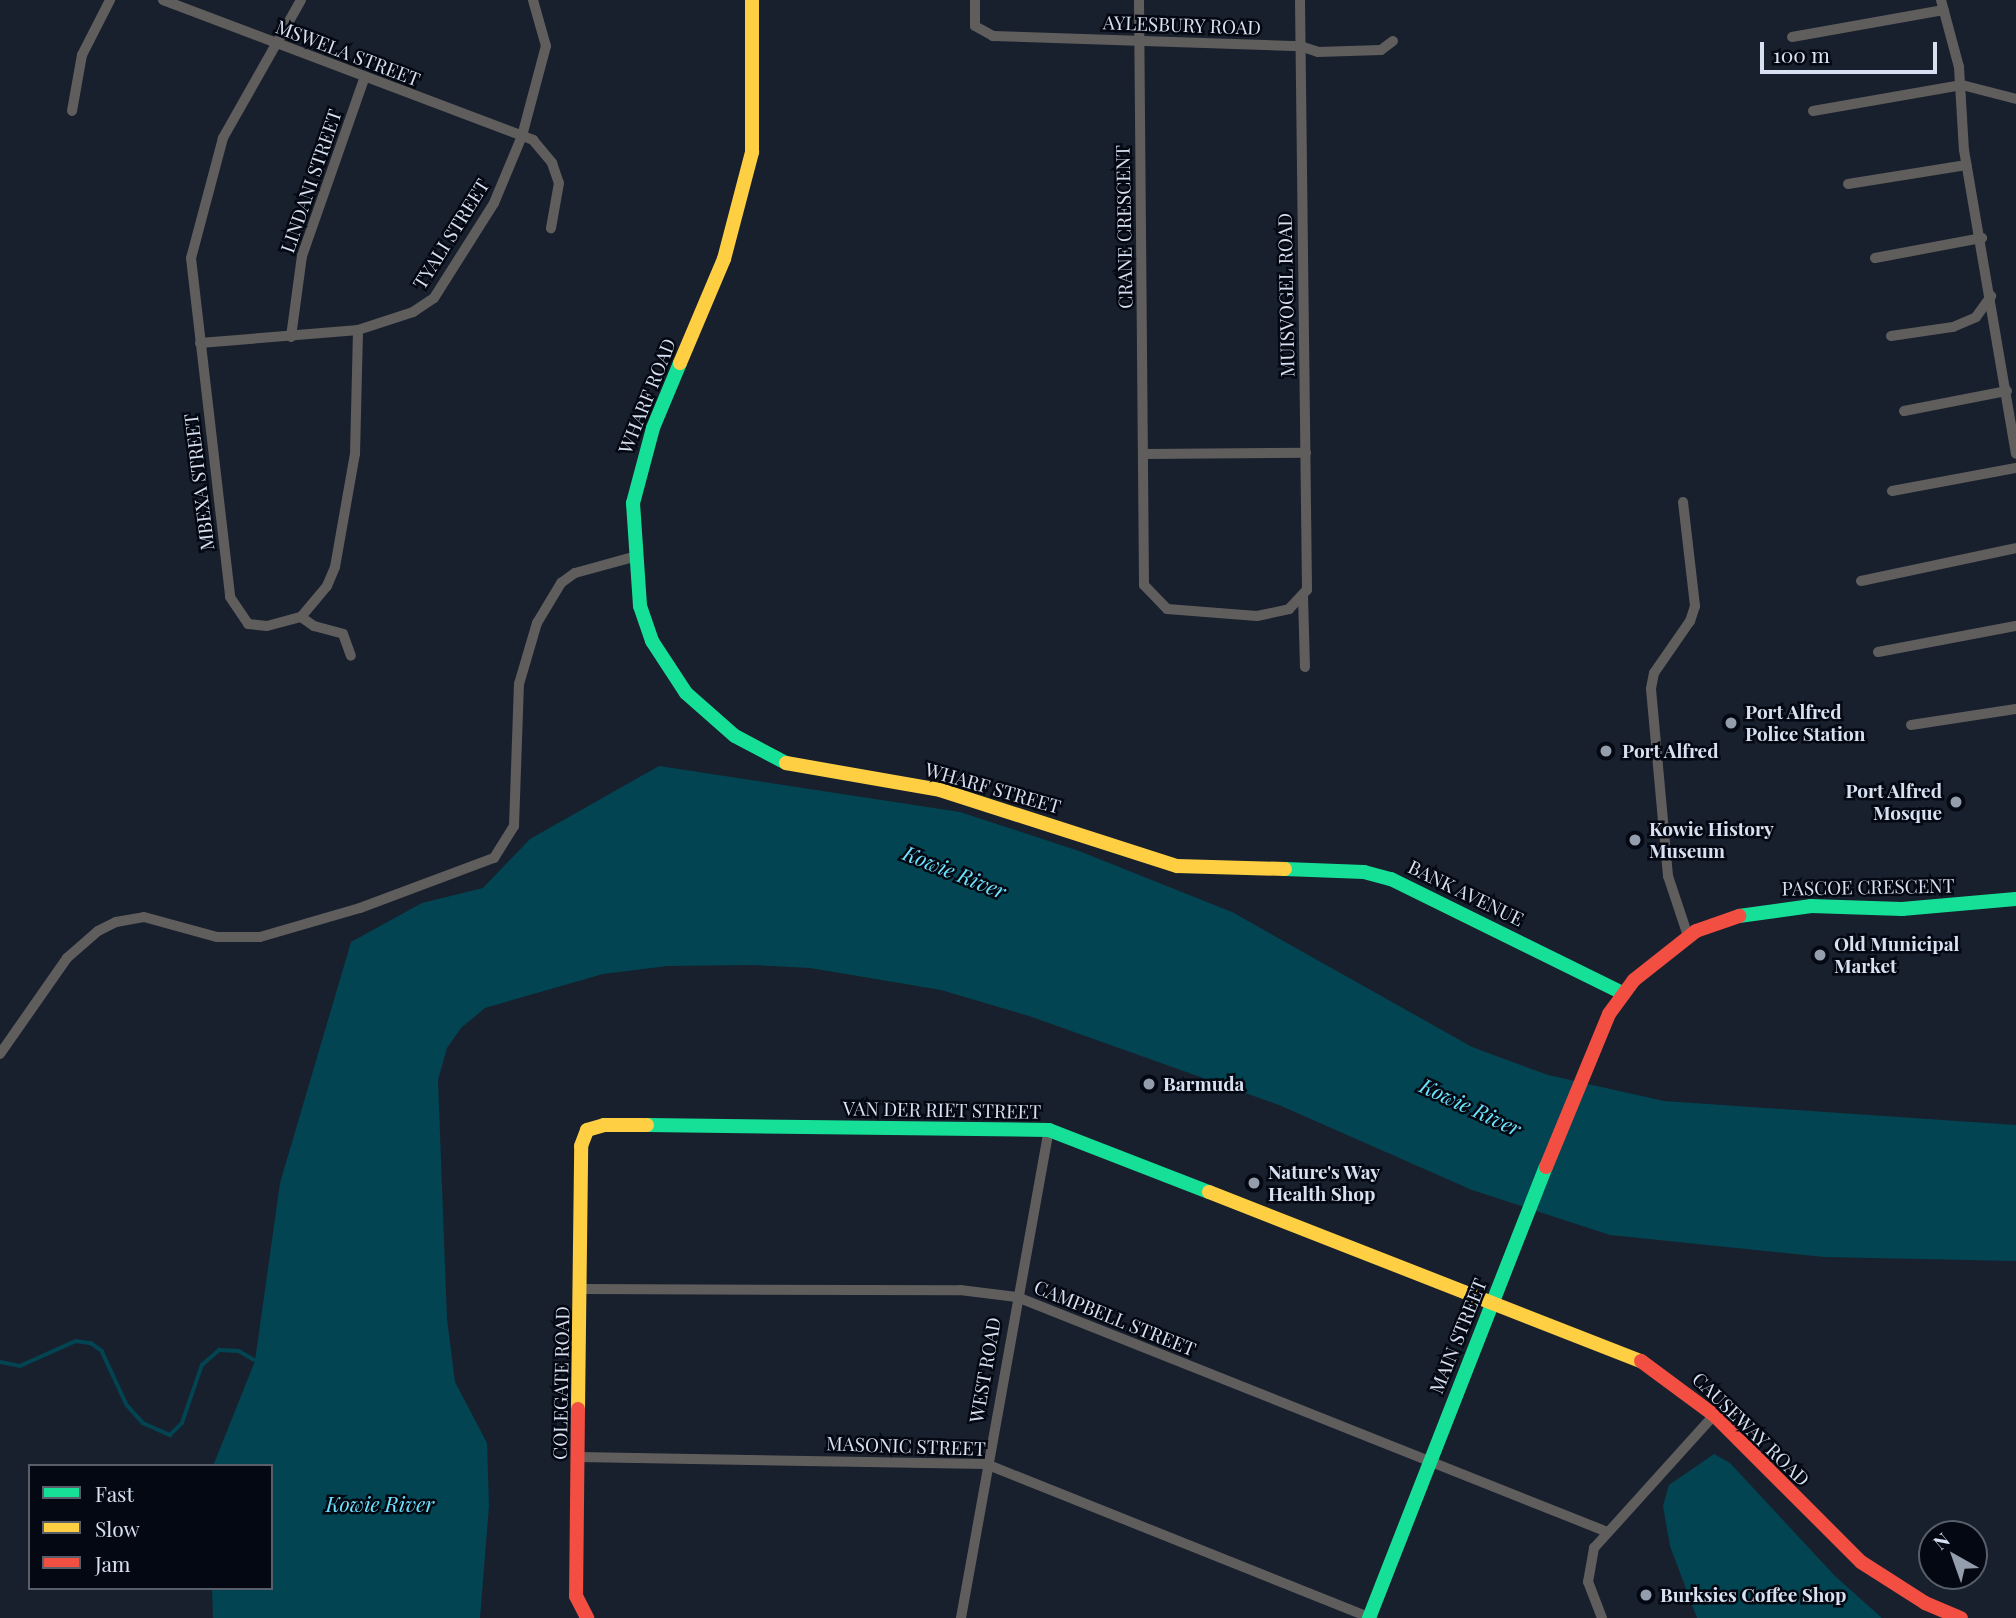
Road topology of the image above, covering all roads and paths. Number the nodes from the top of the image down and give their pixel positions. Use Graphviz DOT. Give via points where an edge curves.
graph roads {
  1 [pos="110,0"];
  2 [pos="163,0"];
  3 [pos="301,0"];
  4 [pos="533,0"];
  5 [pos="752,0"];
  6 [pos="975,0"];
  7 [pos="1139,0"];
  8 [pos="1300,0"];
  9 [pos="1943,5"];
  10 [pos="1791,37"];
  11 [pos="1393,41"];
  12 [pos="274,43"];
  13 [pos="1139,44"];
  14 [pos="1300,46"];
  15 [pos="364,79"];
  16 [pos="1962,85"];
  17 [pos="2016,99"];
  18 [pos="72,111"];
  19 [pos="1812,111"];
  20 [pos="522,136"];
  21 [pos="1966,165"];
  22 [pos="1848,184"];
  23 [pos="551,228"];
  24 [pos="1982,239"];
  25 [pos="1875,258"];
  26 [pos="1991,296"];
  27 [pos="358,330"];
  28 [pos="1891,336"];
  29 [pos="290,337"];
  30 [pos="200,343"];
  31 [pos="2007,391"];
  32 [pos="1904,411"];
  33 [pos="1306,453"];
  34 [pos="1143,454"];
  35 [pos="2016,454"];
  36 [pos="2016,468"];
  37 [pos="1892,491"];
  38 [pos="1683,502"];
  39 [pos="2016,548"];
  40 [pos="634,557"];
  41 [pos="1861,581"];
  42 [pos="1305,593"];
  43 [pos="301,617"];
  44 [pos="2016,626"];
  45 [pos="1878,652"];
  46 [pos="351,656"];
  47 [pos="1305,667"];
  48 [pos="2016,709"];
  49 [pos="1911,725"];
  50 [pos="775,759"];
  51 [pos="1155,861"];
  52 [pos="2016,899"];
  53 [pos="1688,936"];
  54 [pos="1623,993"];
  55 [pos="0,1054"];
  56 [pos="1584,1070"];
  57 [pos="1049,1130"];
  58 [pos="580,1146"];
  59 [pos="582,1289"];
  60 [pos="1017,1297"];
  61 [pos="1492,1303"];
  62 [pos="1714,1415"];
  63 [pos="578,1457"];
  64 [pos="1427,1461"];
  65 [pos="986,1464"];
  66 [pos="1605,1531"];
  67 [pos="587,1618"];
  68 [pos="961,1618"];
  69 [pos="1370,1618"];
  70 [pos="1602,1618"];
  71 [pos="1961,1618"];
  1 -- 18 [label="street" via="82,55"];
  2 -- 12 [label="street, MSWELA STREET"];
  3 -- 12 [label="street, MBEXA STREET"];
  4 -- 20 [label="street, TYALI STREET" via="546,46"];
  5 -- 40 [label="street, WHARF ROAD" via="755,86 747,179 731,240 639,468 633,503"];
  6 -- 13 [label="street, AYLESBURY ROAD" via="978,30 993,36"];
  7 -- 13 [label="street, CRANE CRESCENT"];
  8 -- 14 [label="street, MUISVOGEL ROAD"];
  9 -- 10 [label="street"];
  9 -- 16 [label="street"];
  11 -- 14 [label="street, AYLESBURY ROAD" via="1381,50 1356,52 1318,52"];
  12 -- 15 [label="street, MSWELA STREET"];
  12 -- 30 [label="street, MBEXA STREET" via="222,138 196,232 191,273"];
  13 -- 14 [label="street, AYLESBURY ROAD"];
  13 -- 34 [label="street, CRANE CRESCENT"];
  14 -- 33 [label="street, MUISVOGEL ROAD"];
  15 -- 20 [label="street, MSWELA STREET"];
  15 -- 29 [label="street, LINDANI STREET" via="302,256"];
  16 -- 17 [label="street"];
  16 -- 19 [label="street"];
  16 -- 21 [label="street"];
  20 -- 23 [label="street" via="540,147 556,174 558,205"];
  20 -- 27 [label="street, TYALI STREET" via="494,203 434,298 413,312"];
  21 -- 22 [label="street"];
  21 -- 24 [label="street"];
  24 -- 25 [label="street"];
  24 -- 26 [label="street"];
  26 -- 28 [label="street" via="1976,317 1954,327"];
  26 -- 31 [label="street"];
  27 -- 29 [label="street, TYALI STREET"];
  27 -- 43 [label="street" via="356,441 335,568 327,586"];
  29 -- 30 [label="street, TYALI STREET"];
  30 -- 43 [label="street, MBEXA STREET" via="230,597 239,617 256,626"];
  31 -- 32 [label="street"];
  31 -- 35 [label="street"];
  33 -- 34 [label="street"];
  33 -- 42 [label="street, MUISVOGEL ROAD"];
  34 -- 42 [label="street, CRANE CRESCENT" via="1144,585 1159,603 1180,612 1257,616 1280,613"];
  36 -- 37 [label="street"];
  38 -- 53 [label="street" via="1695,606 1654,673 1651,689 1668,876"];
  39 -- 41 [label="street"];
  40 -- 50 [label="street, WHARF ROAD" via="640,606 662,660 710,717"];
  40 -- 55 [label="street" via="575,573 561,583 537,623 519,684 514,826 494,859 373,904 260,937 217,937 144,917 108,926 67,958"];
  42 -- 47 [label="street, MUISVOGEL ROAD"];
  43 -- 46 [label="street" via="342,634"];
  44 -- 45 [label="street"];
  48 -- 49 [label="street"];
  50 -- 51 [label="street, WHARF STREET" via="794,767 951,793"];
  51 -- 54 [label="street, BANK AVENUE" via="1177,866 1379,876 1420,890"];
  52 -- 53 [label="street, PASCOE CRESCENT" via="1902,909 1768,908 1721,920"];
  53 -- 54 [label="street, PASCOE CRESCENT" via="1653,962"];
  54 -- 56 [label="street, PASCOE CRESCENT"];
  56 -- 61 [label="street, MAIN STREET"];
  57 -- 58 [label="street, VAN DER RIET STREET" via="604,1125 587,1130"];
  57 -- 60 [label="street, WEST ROAD"];
  57 -- 61 [label="street, VAN DER RIET STREET"];
  58 -- 59 [label="street, COLEGATE ROAD"];
  59 -- 60 [label="street, CAMPBELL STREET" via="960,1290"];
  59 -- 63 [label="street, COLEGATE ROAD"];
  60 -- 64 [label="street, CAMPBELL STREET"];
  60 -- 65 [label="street, WEST ROAD"];
  61 -- 62 [label="street, CAUSEWAY ROAD" via="1639,1359"];
  61 -- 64 [label="street, MAIN STREET"];
  62 -- 66 [label="street"];
  62 -- 71 [label="street, CAUSEWAY ROAD" via="1861,1562 1925,1603"];
  63 -- 65 [label="street, MASONIC STREET"];
  63 -- 67 [label="street, COLEGATE ROAD" via="576,1596"];
  64 -- 66 [label="street, CAMPBELL STREET"];
  64 -- 69 [label="street, MAIN STREET"];
  65 -- 68 [label="street, WEST ROAD"];
  65 -- 69 [label="street, MASONIC STREET"];
  66 -- 70 [label="street" via="1587,1567 1591,1597"];
}
